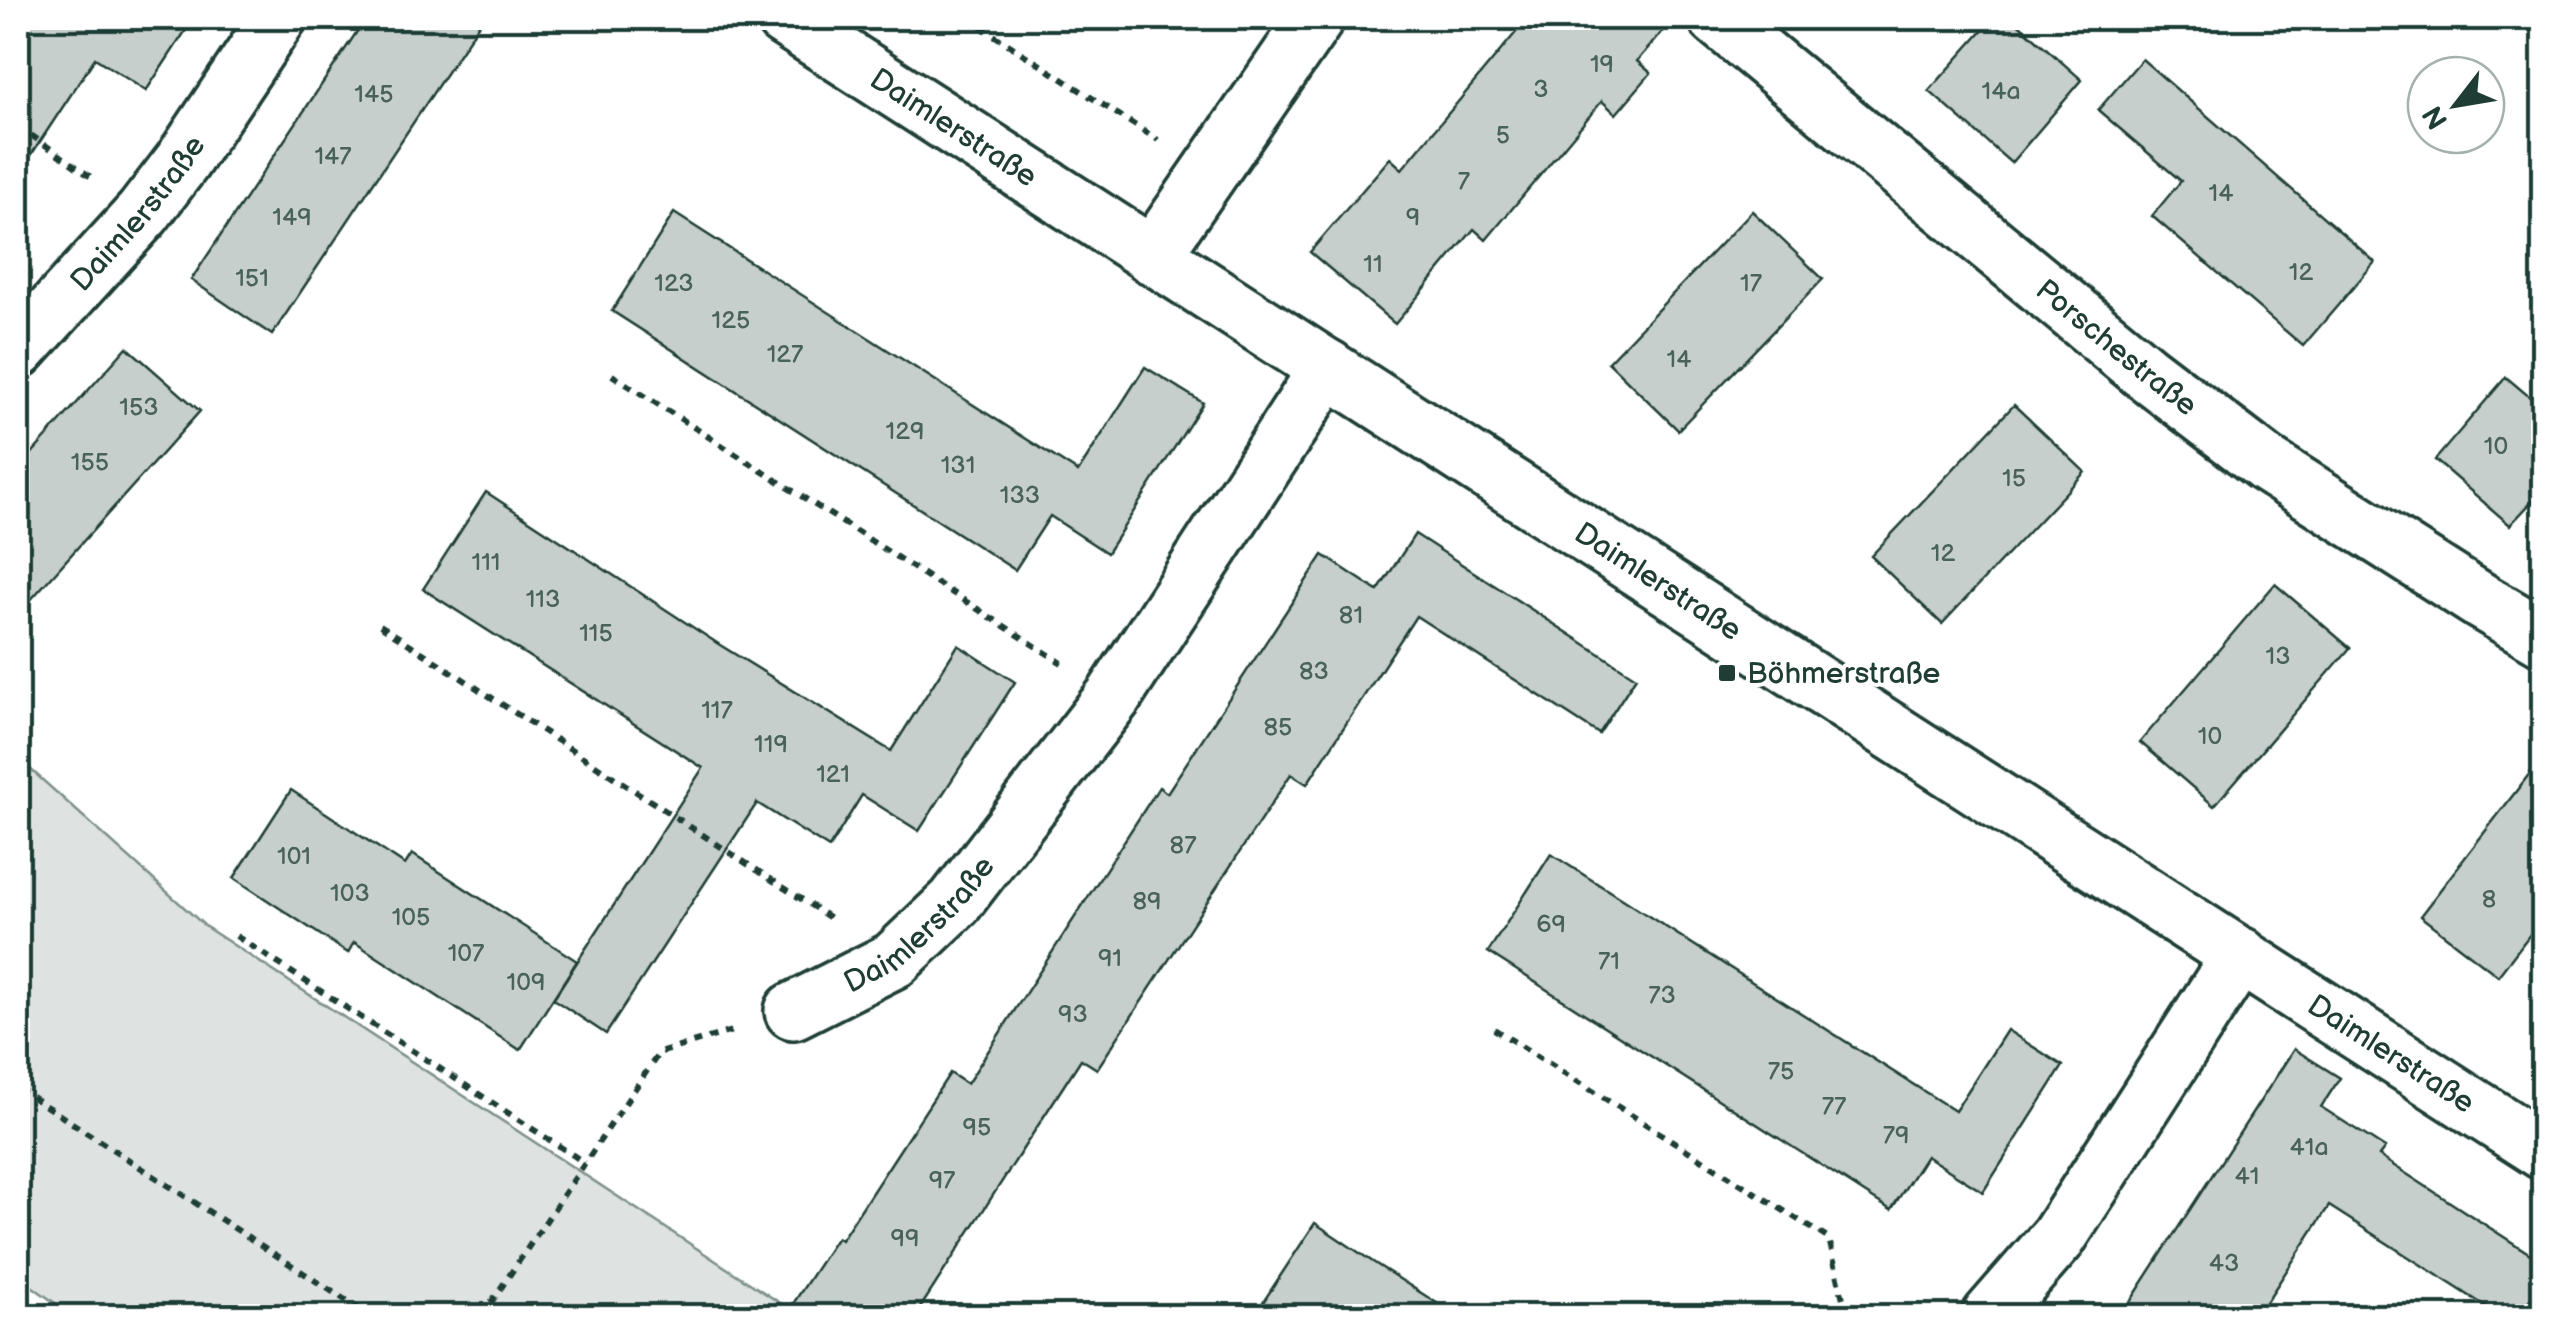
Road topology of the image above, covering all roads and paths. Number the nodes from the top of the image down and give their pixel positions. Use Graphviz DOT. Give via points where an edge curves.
graph roads {
  1 [pos="278,18"];
  2 [pos="784,18"];
  3 [pos="967,18"];
  4 [pos="1316,18"];
  5 [pos="1717,18"];
  6 [pos="18,126"];
  7 [pos="1209,173"];
  8 [pos="144,212"];
  9 [pos="1152,256"];
  10 [pos="18,350"];
  11 [pos="1328,368"];
  12 [pos="612,374"];
  13 [pos="380,625"];
  14 [pos="2544,638"];
  15 [pos="1114,696"];
  16 [pos="236,936"];
  17 [pos="2240,955"];
  18 [pos="894,960"];
  19 [pos="793,1011"];
  20 [pos="1494,1028"];
  21 [pos="721,1034"];
  22 [pos="18,1088"];
  23 [pos="2544,1152"];
  24 [pos="585,1163"];
  25 [pos="370,1316"];
  26 [pos="482,1316"];
  27 [pos="1847,1316"];
  28 [pos="1990,1316"];
  1 -- 8 [label="street, Daimlerstraße"];
  2 -- 9 [label="street, Daimlerstraße"];
  3 -- 7 [label="path"];
  4 -- 7 [label="street"];
  5 -- 14 [label="street, Porschestraße" via="2266,464"];
  6 -- 8 [label="path"];
  7 -- 9 [label="street"];
  8 -- 10 [label="street, Daimlerstraße"];
  9 -- 11 [label="street, Daimlerstraße"];
  11 -- 15 [label="street, Daimlerstraße"];
  11 -- 17 [label="street, Daimlerstraße"];
  12 -- 15 [label="path"];
  13 -- 18 [label="path"];
  15 -- 18 [label="street, Daimlerstraße" via="955,902"];
  16 -- 24 [label="path"];
  17 -- 23 [label="street, Daimlerstraße"];
  17 -- 28 [label="street" via="2058,1238"];
  18 -- 19 [label="street, Daimlerstraße"];
  20 -- 27 [label="path" via="1829,1239"];
  21 -- 24 [label="path" via="660,1053"];
  22 -- 25 [label="path"];
  24 -- 26 [label="path"];
}
